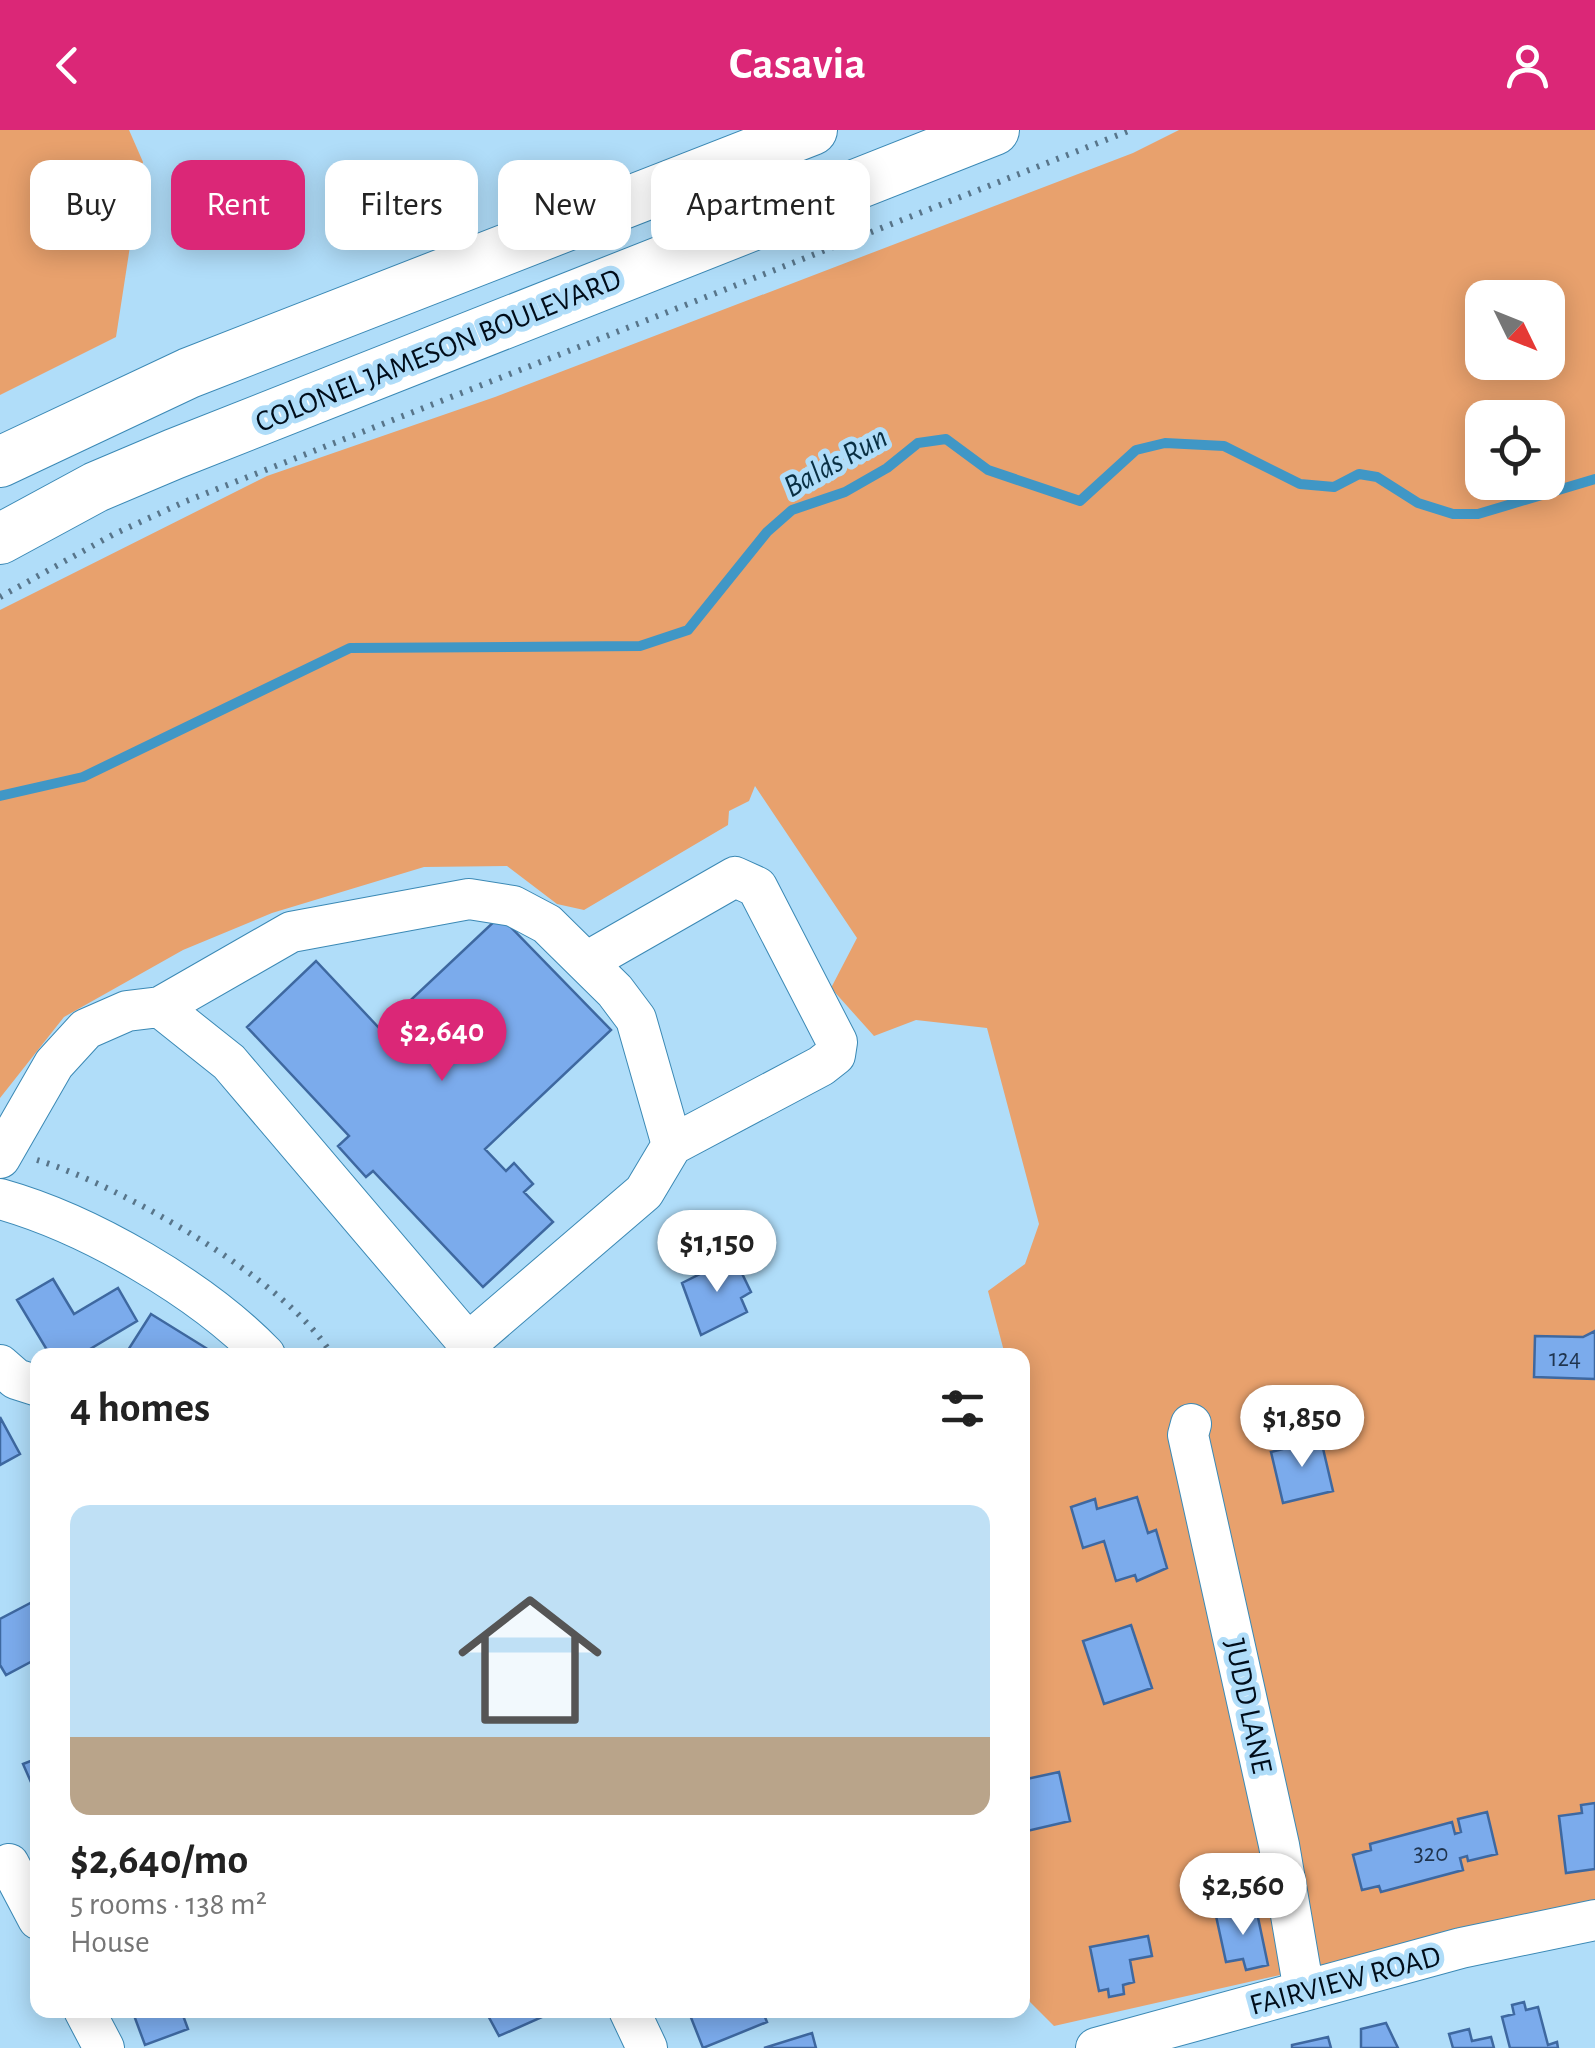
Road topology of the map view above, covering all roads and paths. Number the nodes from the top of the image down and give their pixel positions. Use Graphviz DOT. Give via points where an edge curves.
graph roads {
  1 [pos="812,130"];
  2 [pos="994,130"];
  3 [pos="1132,130"];
  4 [pos="0,462"];
  5 [pos="0,539"];
  6 [pos="0,598"];
  7 [pos="588,961"];
  8 [pos="160,1008"];
  9 [pos="672,1145"];
  10 [pos="0,1158"];
  11 [pos="46,1163"];
  12 [pos="0,1199"];
  13 [pos="257,1348"];
  14 [pos="327,1348"];
  15 [pos="458,1348"];
  16 [pos="460,1348"];
  17 [pos="0,1366"];
  18 [pos="30,1383"];
  19 [pos="1190,1424"];
  20 [pos="9,1864"];
  21 [pos="30,1904"];
  22 [pos="1595,1920"];
  23 [pos="1304,1991"];
  24 [pos="88,2018"];
  25 [pos="633,2018"];
  26 [pos="104,2048"];
  27 [pos="647,2048"];
  28 [pos="1096,2048"];
  1 -- 4 [label="main road" via="189,373"];
  2 -- 5 [label="main road, COLONEL JAMESON BOULEVARD" via="174,454"];
  3 -- 6 [label="path" via="184,502"];
  7 -- 8 [label="street" via="547,924 512,906 469,899 291,932"];
  7 -- 9 [label="street" via="636,1019"];
  7 -- 9 [label="street" via="734,877 748,880 837,1042 835,1055 821,1066"];
  8 -- 10 [label="street" via="127,1011 86,1029 54,1064"];
  8 -- 15 [label="street" via="229,1062"];
  9 -- 16 [label="street" via="644,1192"];
  11 -- 14 [label="path" via="96,1182 193,1239 304,1318"];
  12 -- 13 [label="street" via="125,1254 200,1301"];
  17 -- 18 [label="street"];
  19 -- 23 [label="street, JUDD LANE"];
  20 -- 21 [label="street"];
  22 -- 23 [label="street, FAIRVIEW ROAD"];
  23 -- 28 [label="street, FAIRVIEW ROAD"];
  24 -- 26 [label="street"];
  25 -- 27 [label="street"];
}
